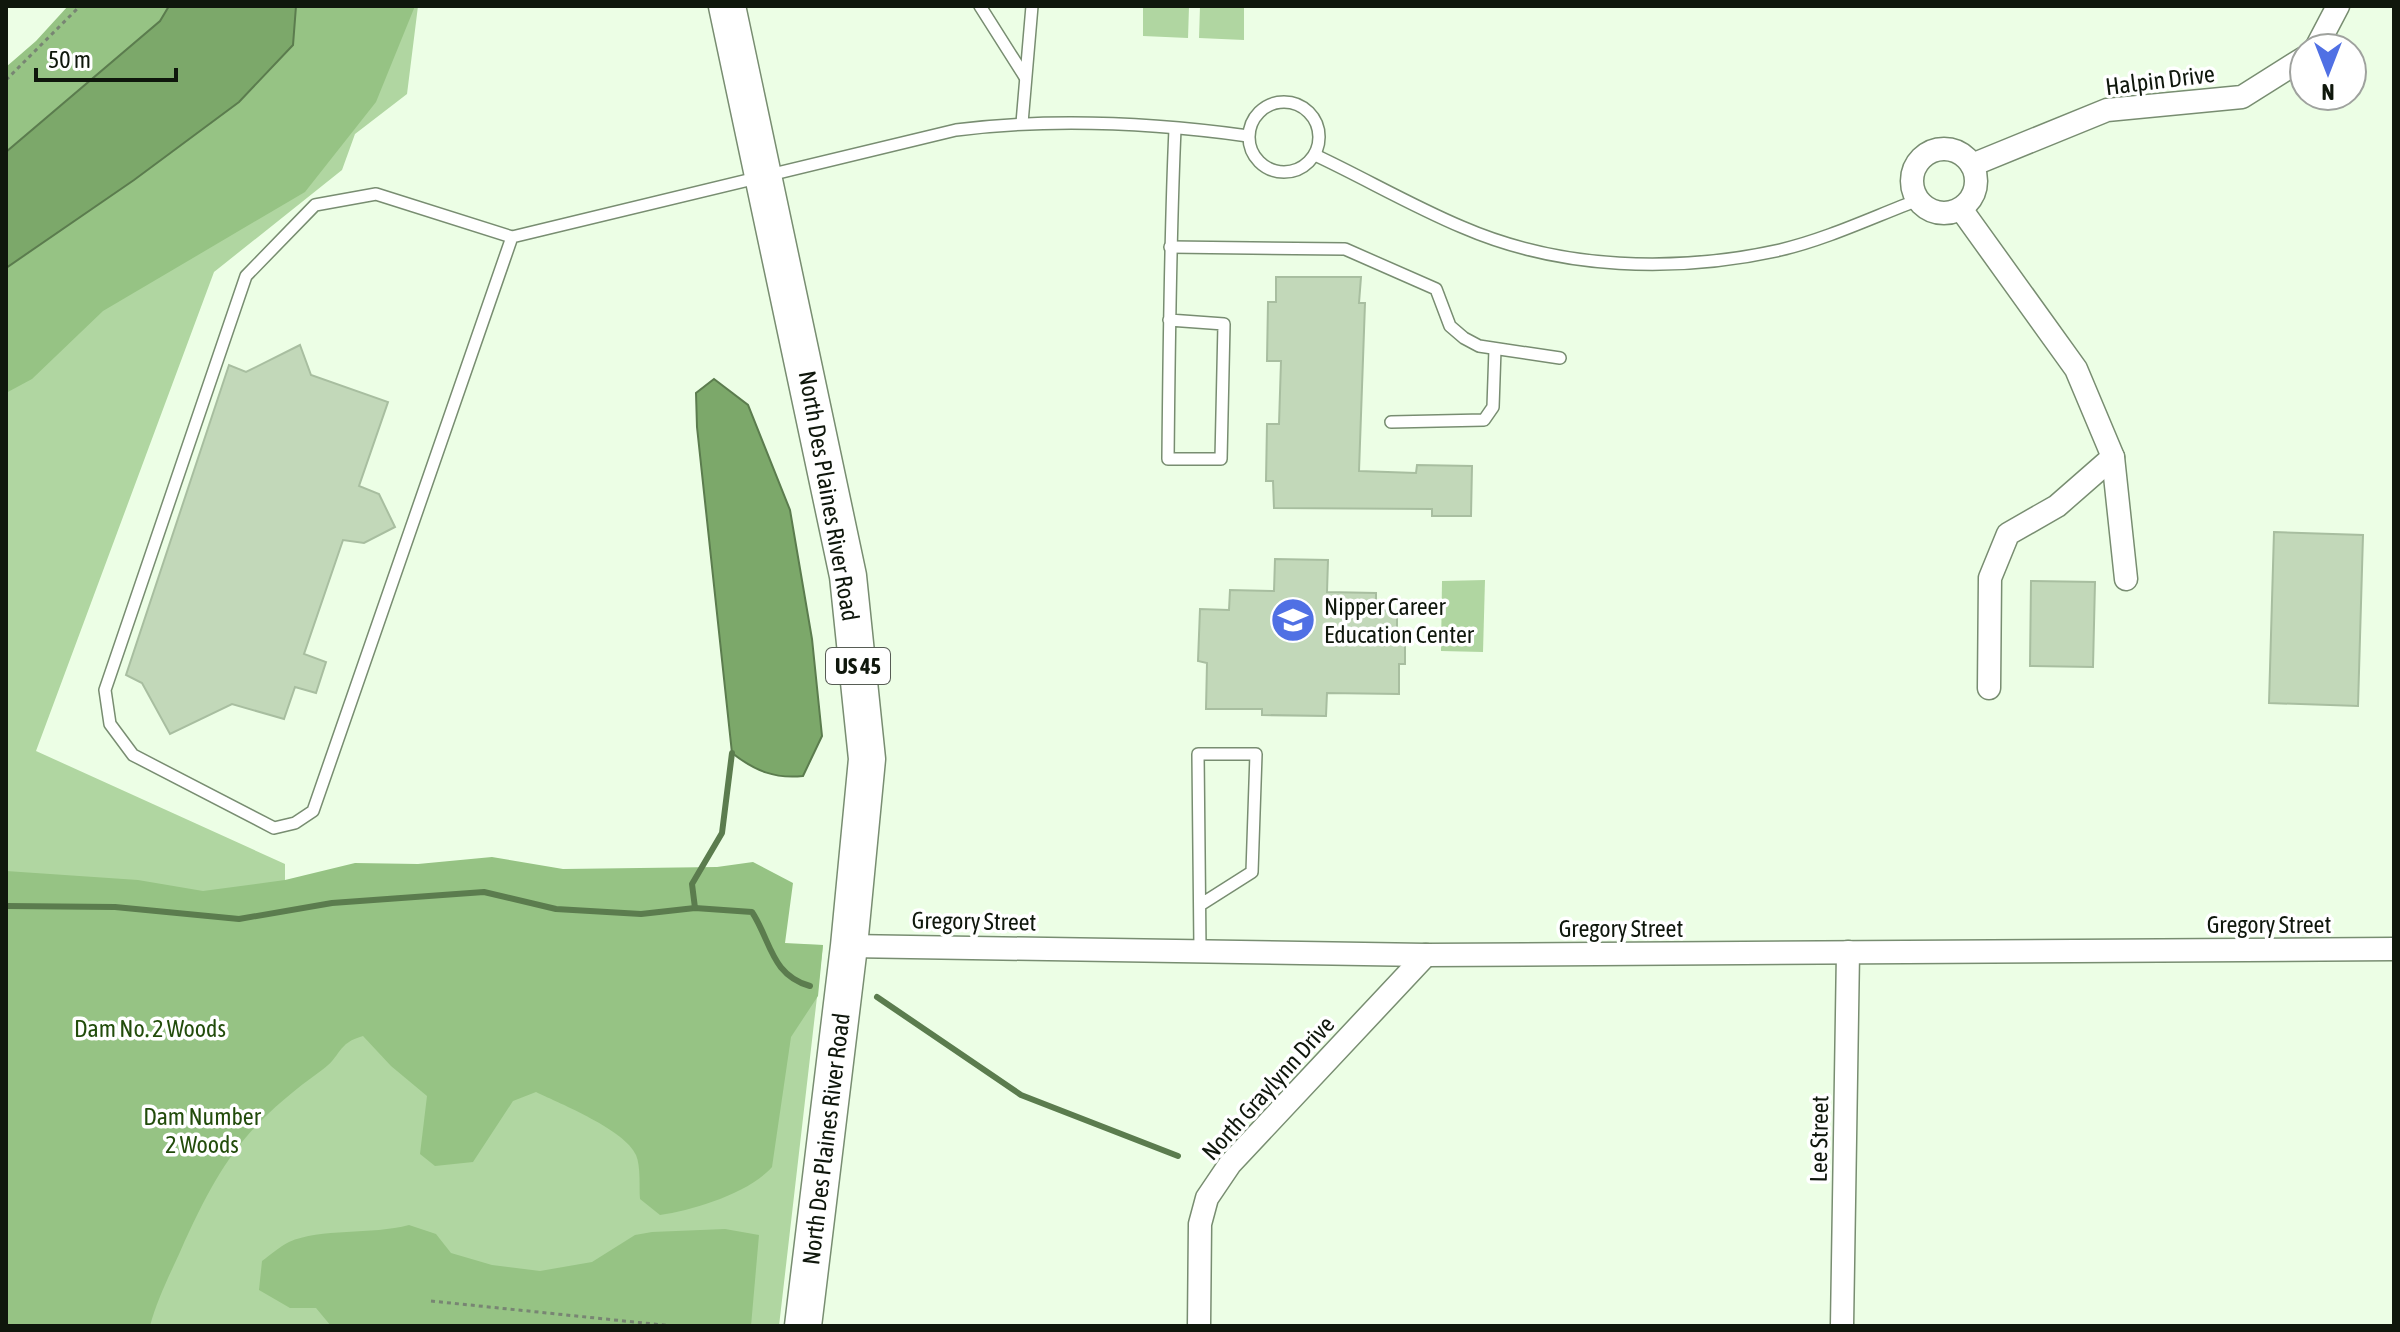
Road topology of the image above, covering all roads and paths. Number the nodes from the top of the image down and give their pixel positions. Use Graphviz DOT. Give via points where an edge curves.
graph roads {
  1 [pos="80,6"];
  2 [pos="727,6"];
  3 [pos="980,6"];
  4 [pos="1032,6"];
  5 [pos="2338,6"];
  6 [pos="2324,32"];
  7 [pos="2288,68"];
  8 [pos="1025,77"];
  9 [pos="6,80"];
  10 [pos="1022,123"];
  11 [pos="1175,129"];
  12 [pos="1248,136"];
  13 [pos="1315,155"];
  14 [pos="1972,165"];
  15 [pos="765,174"];
  16 [pos="1918,200"];
  17 [pos="1961,209"];
  18 [pos="512,237"];
  19 [pos="1170,247"];
  20 [pos="1169,320"];
  21 [pos="1495,349"];
  22 [pos="1560,358"];
  23 [pos="1391,422"];
  24 [pos="2113,457"];
  25 [pos="2126,579"];
  26 [pos="1989,688"];
  27 [pos="1200,905"];
  28 [pos="849,946"];
  29 [pos="1200,949"];
  30 [pos="2394,949"];
  31 [pos="1848,952"];
  32 [pos="1426,955"];
  33 [pos="431,1301"];
  34 [pos="673,1326"];
  35 [pos="803,1326"];
  36 [pos="1199,1326"];
  37 [pos="1842,1326"];
  1 -- 9 [label="path"];
  2 -- 15 [label="main road, North Des Plaines River Road / US 45"];
  3 -- 8 [label="lane"];
  4 -- 8 [label="lane"];
  5 -- 6 [label="street"];
  7 -- 14 [label="street, Halpin Drive" via="2242,97 2107,110"];
  8 -- 10 [label="lane"];
  10 -- 11 [label="lane"];
  10 -- 15 [label="lane" via="956,130"];
  11 -- 12 [label="lane"];
  11 -- 19 [label="lane"];
  12 -- 13 [label="lane" via="1255,158 1274,171 1297,170"];
  12 -- 13 [label="lane" via="1250,124 1265,107 1299,105 1319,132"];
  13 -- 16 [label="lane" via="1463,228 1561,257 1619,263 1710,262 1783,249"];
  14 -- 16 [label="street" via="1949,149 1922,157 1912,183"];
  14 -- 17 [label="street" via="1976,189"];
  15 -- 18 [label="lane"];
  15 -- 28 [label="main road, North Des Plaines River Road / US 45" via="848,576 867,759"];
  16 -- 17 [label="street" via="1933,212"];
  17 -- 24 [label="street" via="2076,369"];
  18 -- 18 [label="lane" via="376,194 315,205 246,276 105,690 110,724 133,755 274,828 313,811"];
  19 -- 20 [label="lane"];
  19 -- 21 [label="lane" via="1361,253 1436,289 1450,326 1479,346"];
  20 -- 20 [label="lane" via="1224,324 1221,459 1168,459"];
  21 -- 22 [label="lane"];
  21 -- 23 [label="lane" via="1493,407 1484,420"];
  24 -- 25 [label="street"];
  24 -- 26 [label="street" via="2057,506 2008,534 1990,578"];
  27 -- 27 [label="lane" via="1198,754 1256,754 1252,872"];
  27 -- 29 [label="lane"];
  28 -- 29 [label="street, Gregory Street"];
  28 -- 35 [label="main road, North Des Plaines River Road / US 45"];
  29 -- 32 [label="street, Gregory Street"];
  30 -- 31 [label="street, Gregory Street"];
  31 -- 32 [label="street, Gregory Street"];
  31 -- 37 [label="street, Lee Street"];
  32 -- 36 [label="street, North Graylynn Drive" via="1230,1164 1207,1198 1200,1224"];
  33 -- 34 [label="path"];
}
